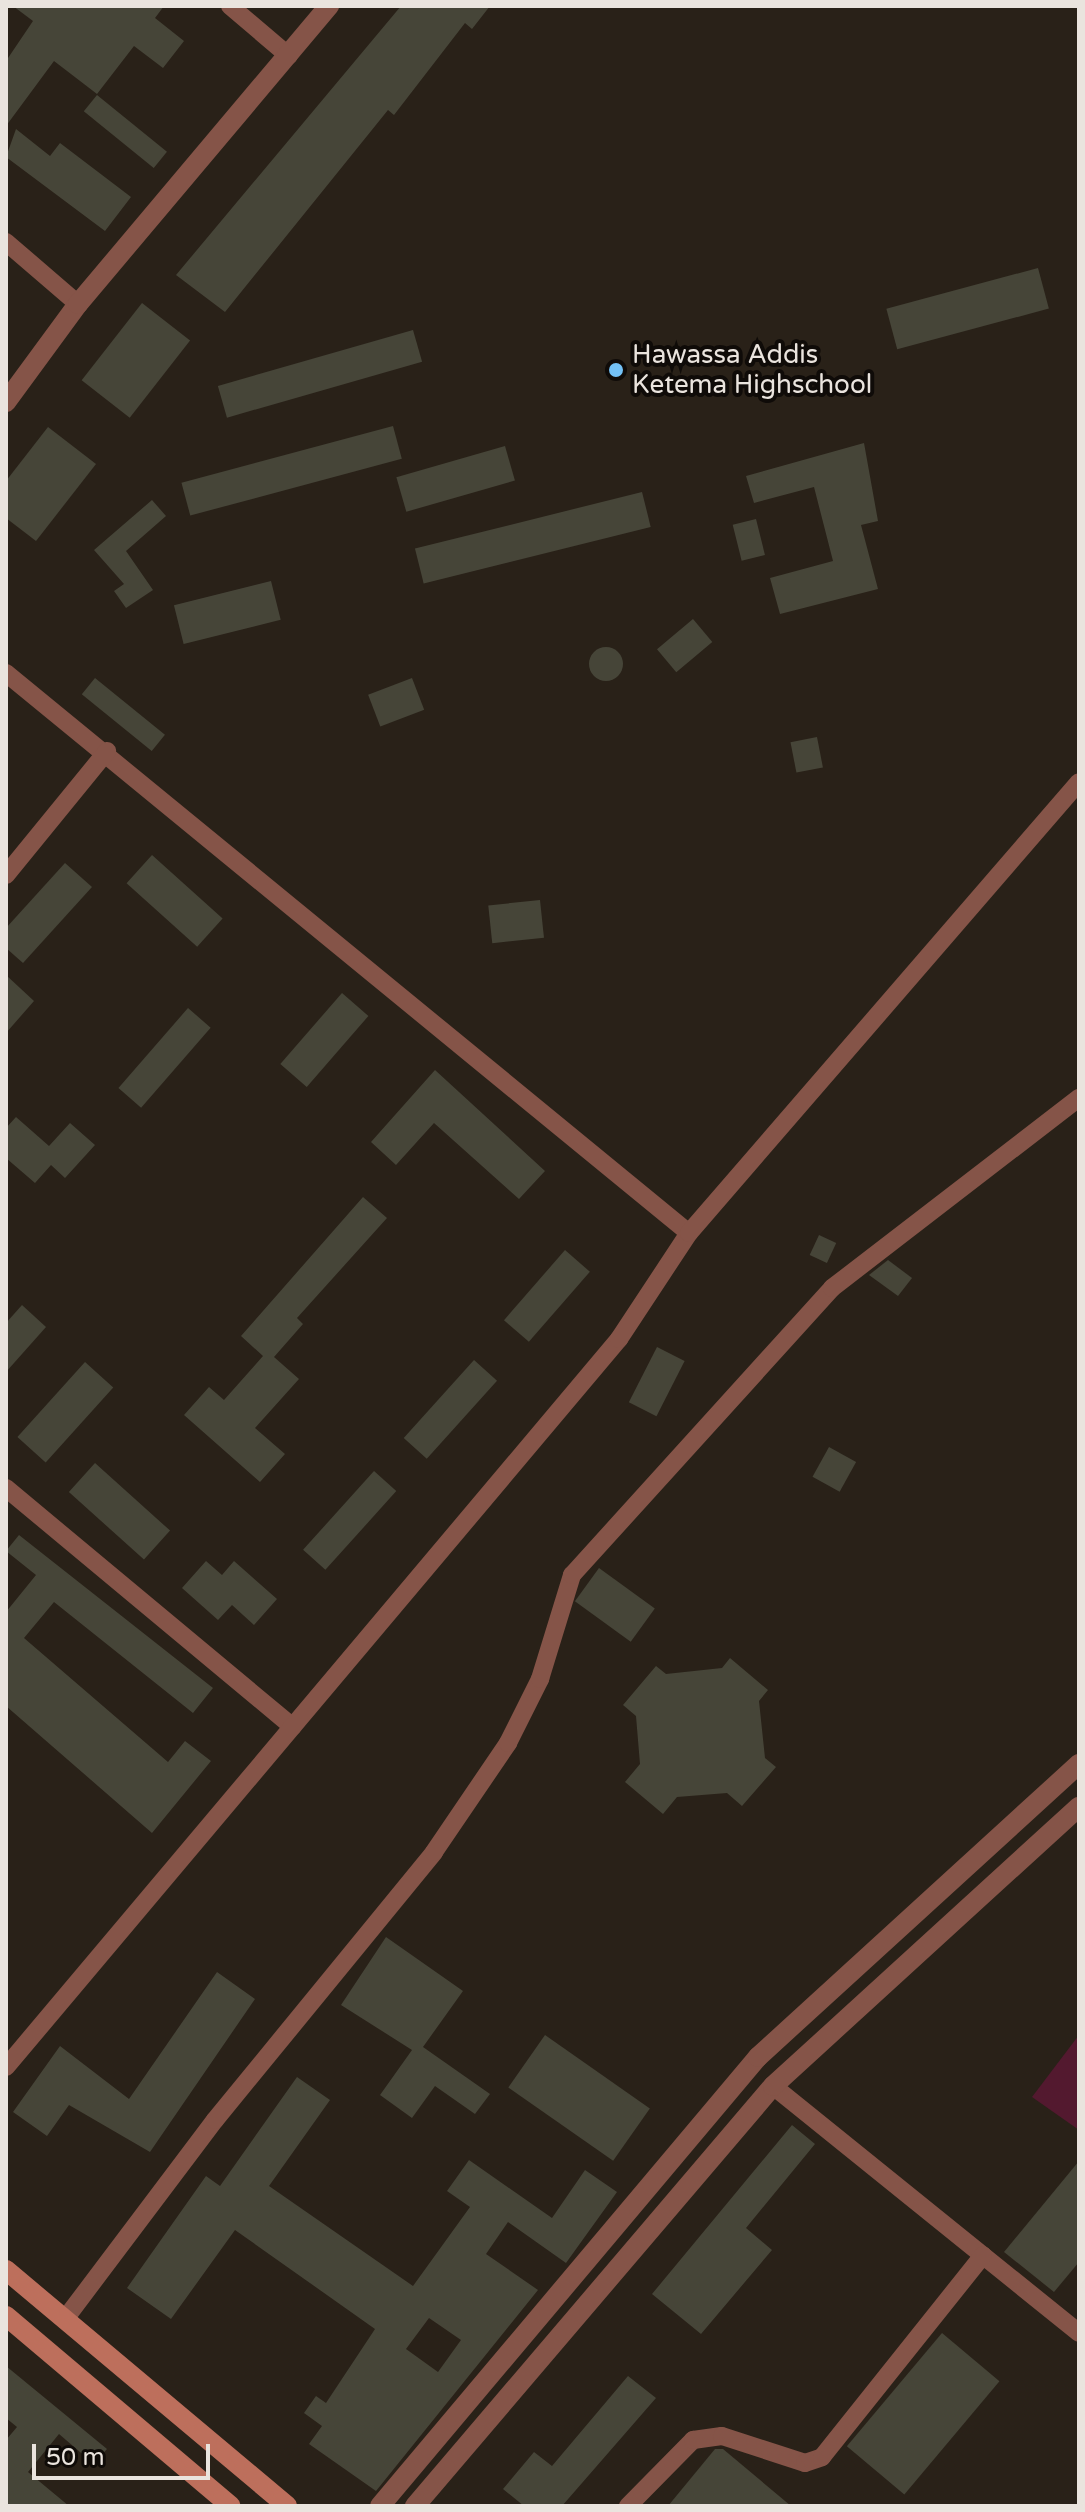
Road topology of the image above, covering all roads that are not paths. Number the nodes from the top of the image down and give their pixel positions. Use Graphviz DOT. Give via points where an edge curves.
graph roads {
  1 [pos="230,6"];
  2 [pos="329,6"];
  3 [pos="289,56"];
  4 [pos="6,242"];
  5 [pos="78,304"];
  6 [pos="6,402"];
  7 [pos="6,673"];
  8 [pos="107,751"];
  9 [pos="1079,782"];
  10 [pos="6,875"];
  11 [pos="1079,1098"];
  12 [pos="689,1233"];
  13 [pos="6,1488"];
  14 [pos="293,1727"];
  15 [pos="1079,1764"];
  16 [pos="1079,1807"];
  17 [pos="6,2067"];
  18 [pos="773,2086"];
  19 [pos="983,2255"];
  20 [pos="6,2270"];
  21 [pos="6,2316"];
  22 [pos="65,2319"];
  23 [pos="1079,2333"];
  24 [pos="231,2506"];
  25 [pos="287,2506"];
  26 [pos="380,2506"];
  27 [pos="415,2506"];
  28 [pos="628,2506"];
  1 -- 3 [label="street"];
  2 -- 3 [label="street"];
  3 -- 5 [label="street"];
  4 -- 5 [label="street"];
  5 -- 6 [label="street"];
  7 -- 8 [label="street"];
  8 -- 10 [label="street"];
  8 -- 12 [label="street"];
  9 -- 12 [label="street"];
  11 -- 22 [label="street" via="832,1288 572,1575 540,1679 508,1743 442,1840"];
  12 -- 14 [label="street" via="619,1339"];
  13 -- 14 [label="street"];
  14 -- 17 [label="street"];
  15 -- 26 [label="street" via="758,2057"];
  16 -- 18 [label="street"];
  18 -- 19 [label="street"];
  18 -- 27 [label="street"];
  19 -- 23 [label="street"];
  19 -- 28 [label="street" via="822,2457 805,2463 722,2436 693,2440"];
  20 -- 22 [label="main road"];
  21 -- 24 [label="main road"];
  22 -- 25 [label="main road"];
}
